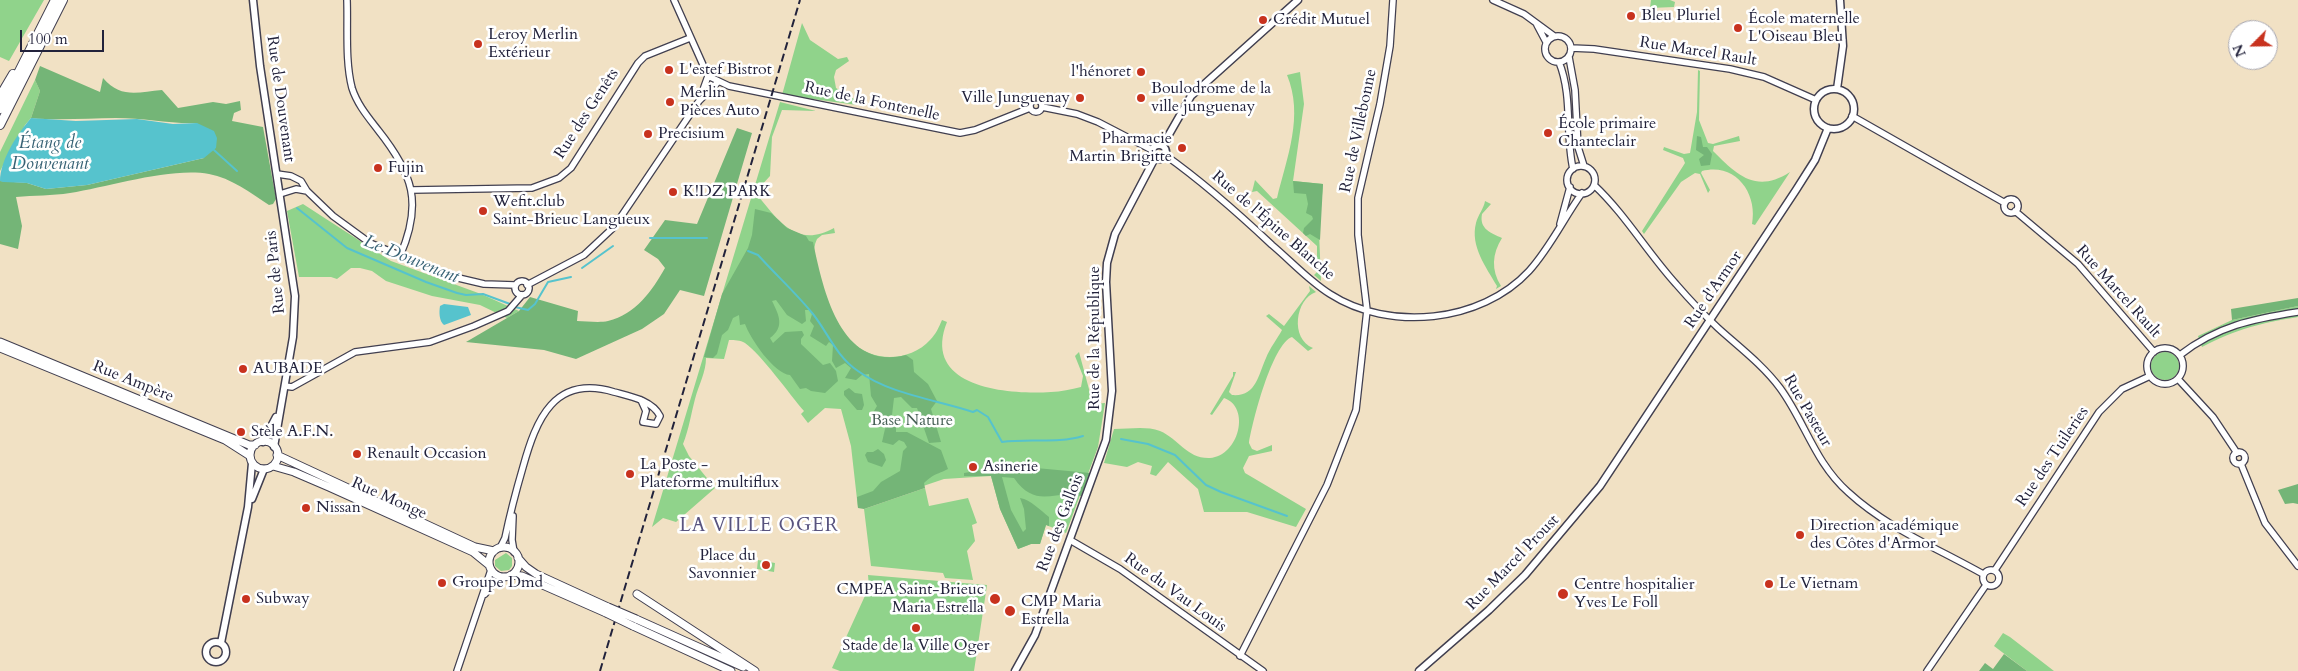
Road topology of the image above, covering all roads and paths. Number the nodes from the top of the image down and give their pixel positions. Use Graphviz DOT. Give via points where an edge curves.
graph roads {
  1 [pos="55,0"];
  2 [pos="63,0"];
  3 [pos="253,0"];
  4 [pos="346,0"];
  5 [pos="674,0"];
  6 [pos="1298,0"];
  7 [pos="1393,0"];
  8 [pos="1493,0"];
  9 [pos="1840,0"];
  10 [pos="1537,25"];
  11 [pos="1554,36"];
  12 [pos="690,38"];
  13 [pos="1546,42"];
  14 [pos="1571,48"];
  15 [pos="29,52"];
  16 [pos="1569,57"];
  17 [pos="1559,62"];
  18 [pos="708,76"];
  19 [pos="718,82"];
  20 [pos="1838,89"];
  21 [pos="0,96"];
  22 [pos="1816,100"];
  23 [pos="699,102"];
  24 [pos="1042,107"];
  25 [pos="1030,108"];
  26 [pos="0,109"];
  27 [pos="1852,116"];
  28 [pos="0,126"];
  29 [pos="1828,128"];
  30 [pos="1163,146"];
  31 [pos="1152,150"];
  32 [pos="1166,154"];
  33 [pos="1155,158"];
  34 [pos="1584,166"];
  35 [pos="1573,169"];
  36 [pos="277,174"];
  37 [pos="1594,185"];
  38 [pos="1570,187"];
  39 [pos="412,190"];
  40 [pos="307,191"];
  41 [pos="1582,193"];
  42 [pos="280,194"];
  43 [pos="281,202"];
  44 [pos="2005,203"];
  45 [pos="2015,211"];
  46 [pos="1560,228"];
  47 [pos="400,256"];
  48 [pos="516,285"];
  49 [pos="527,285"];
  50 [pos="522,295"];
  51 [pos="1368,310"];
  52 [pos="2298,312"];
  53 [pos="1710,320"];
  54 [pos="0,342"];
  55 [pos="0,348"];
  56 [pos="2154,352"];
  57 [pos="2180,355"];
  58 [pos="2150,376"];
  59 [pos="2178,379"];
  60 [pos="285,386"];
  61 [pos="282,399"];
  62 [pos="640,400"];
  63 [pos="1106,439"];
  64 [pos="263,442"];
  65 [pos="255,445"];
  66 [pos="274,446"];
  67 [pos="278,455"];
  68 [pos="251,460"];
  69 [pos="1616,463"];
  70 [pos="273,466"];
  71 [pos="264,469"];
  72 [pos="515,499"];
  73 [pos="248,507"];
  74 [pos="1070,540"];
  75 [pos="497,550"];
  76 [pos="516,555"];
  77 [pos="2298,566"];
  78 [pos="490,567"];
  79 [pos="1995,570"];
  80 [pos="1983,574"];
  81 [pos="507,576"];
  82 [pos="1986,585"];
  83 [pos="637,594"];
  84 [pos="482,598"];
  85 [pos="607,610"];
  86 [pos="634,622"];
  87 [pos="220,643"];
  88 [pos="1240,656"];
  89 [pos="215,662"];
  90 [pos="215,671"];
  91 [pos="457,671"];
  92 [pos="731,671"];
  93 [pos="754,671"];
  94 [pos="1015,671"];
  95 [pos="1263,671"];
  96 [pos="1418,671"];
  97 [pos="1927,671"];
  1 -- 15 [label="highway"];
  2 -- 28 [label="highway"];
  3 -- 36 [label="main road, Rue de Douvenant"];
  4 -- 39 [label="street" via="352,88 359,104 397,154"];
  5 -- 12 [label="street"];
  6 -- 30 [label="main road" via="1192,96"];
  7 -- 51 [label="street, Rue de Villebonne" via="1390,46 1380,104 1358,198 1358,235"];
  8 -- 10 [label="street" via="1524,14"];
  9 -- 20 [label="main road" via="1843,46"];
  10 -- 11 [label="street"];
  10 -- 13 [label="street"];
  11 -- 13 [label="street"];
  11 -- 14 [label="street" via="1565,38"];
  12 -- 18 [label="street"];
  12 -- 39 [label="street, Rue des Genêts" via="645,56 638,63 571,168 559,178 532,188"];
  13 -- 17 [label="street" via="1547,58"];
  14 -- 16 [label="street"];
  14 -- 22 [label="street, Rue Marcel Rault" via="1730,69 1764,78"];
  15 -- 21 [label="highway"];
  15 -- 26 [label="highway"];
  16 -- 17 [label="street"];
  16 -- 34 [label="street" via="1575,90 1578,147"];
  17 -- 35 [label="street" via="1567,86 1569,154"];
  18 -- 19 [label="street, Rue de la Fontenelle"];
  18 -- 23 [label="street"];
  19 -- 23 [label="street"];
  19 -- 25 [label="street, Rue de la Fontenelle" via="960,133"];
  20 -- 22 [label="main road" via="1825,91"];
  20 -- 27 [label="main road" via="1851,99"];
  22 -- 29 [label="main road" via="1814,114"];
  23 -- 49 [label="street" via="614,228 584,255"];
  24 -- 25 [label="street" via="1036,112"];
  24 -- 25 [label="street" via="1036,100 1030,103"];
  24 -- 31 [label="street" via="1098,122"];
  27 -- 29 [label="main road" via="1845,125"];
  27 -- 44 [label="street"];
  29 -- 53 [label="main road, Rue d'Armor" via="1815,160"];
  30 -- 31 [label="main road" via="1156,145"];
  30 -- 32 [label="main road"];
  31 -- 33 [label="main road"];
  32 -- 33 [label="main road" via="1160,159"];
  32 -- 51 [label="street, Rue de l'Épine Blanche" via="1330,295"];
  33 -- 63 [label="main road, Rue de la République" via="1115,234 1107,263 1112,391"];
  34 -- 35 [label="street"];
  34 -- 37 [label="street" via="1593,173"];
  35 -- 38 [label="street" via="1568,175"];
  36 -- 40 [label="street" via="301,181"];
  36 -- 42 [label="main road, Rue de Douvenant"];
  37 -- 41 [label="street"];
  37 -- 53 [label="street, Rue Pasteur"];
  38 -- 41 [label="street"];
  38 -- 46 [label="street"];
  39 -- 47 [label="street" via="410,232"];
  40 -- 42 [label="street" via="296,189"];
  40 -- 47 [label="street" via="333,216 370,242"];
  41 -- 46 [label="street, Rue de l'Épine Blanche"];
  42 -- 43 [label="main road, Rue de Douvenant"];
  43 -- 60 [label="main road, Rue de Paris" via="296,296"];
  44 -- 45 [label="street" via="2007,211"];
  44 -- 45 [label="street" via="2016,201 2018,208"];
  45 -- 56 [label="street, Rue Marcel Rault" via="2078,264"];
  46 -- 51 [label="street, Rue de l'Épine Blanche" via="1529,272 1494,299 1433,317"];
  47 -- 48 [label="street" via="467,280"];
  48 -- 49 [label="street" via="521,281"];
  48 -- 50 [label="street" via="516,292"];
  49 -- 50 [label="street" via="527,292"];
  50 -- 60 [label="street" via="514,306 493,319 430,342 355,352 292,387"];
  51 -- 88 [label="street, Rue de Villebonne" via="1356,410 1332,474"];
  52 -- 57 [label="street" via="2231,325"];
  53 -- 69 [label="main road, Rue d'Armor"];
  53 -- 80 [label="street, Rue Pasteur" via="1772,378 1790,403 1819,459 1848,492 1897,528"];
  54 -- 65 [label="main road, Rue Ampère"];
  55 -- 68 [label="main road, Rue Ampère" via="225,440"];
  56 -- 57 [label="street" via="2167,348"];
  56 -- 58 [label="street" via="2147,363"];
  57 -- 59 [label="street" via="2184,367"];
  58 -- 59 [label="street" via="2160,384 2173,383"];
  58 -- 79 [label="street, Rue des Tuileries" via="2122,389 2099,412"];
  59 -- 77 [label="street" via="2213,417 2236,452 2244,456 2241,464 2265,523"];
  60 -- 61 [label="main road, Rue de Paris"];
  61 -- 64 [label="main road, Rue de Paris"];
  61 -- 66 [label="main road, Rue de Paris"];
  62 -- 62 [label="street" via="646,411 643,422 656,424 660,418 658,412"];
  62 -- 72 [label="street" via="598,388 572,390 559,397 536,427"];
  63 -- 74 [label="main road, Rue des Gallois"];
  64 -- 65 [label="main road"];
  64 -- 66 [label="main road"];
  65 -- 68 [label="main road"];
  66 -- 67 [label="main road"];
  67 -- 70 [label="main road"];
  67 -- 75 [label="main road, Rue Monge" via="466,543"];
  68 -- 71 [label="main road"];
  68 -- 73 [label="main road"];
  69 -- 96 [label="main road, Rue Marcel Proust" via="1524,575"];
  70 -- 71 [label="main road"];
  70 -- 78 [label="main road, Rue Monge" via="320,483 473,552"];
  71 -- 73 [label="main road"];
  72 -- 75 [label="street" via="505,538"];
  72 -- 76 [label="street" via="512,529"];
  73 -- 87 [label="main road"];
  74 -- 88 [label="street, Rue du Vau Louis" via="1120,570"];
  74 -- 94 [label="main road, Rue des Gallois" via="1034,636"];
  75 -- 76 [label="main road" via="507,548"];
  75 -- 78 [label="main road" via="490,557"];
  76 -- 81 [label="main road" via="517,570"];
  76 -- 85 [label="main road" via="536,574"];
  78 -- 81 [label="main road" via="496,575"];
  78 -- 84 [label="street"];
  79 -- 80 [label="street" via="1989,569"];
  79 -- 82 [label="street" via="1998,581 1992,586"];
  80 -- 82 [label="street"];
  81 -- 84 [label="street" via="493,584"];
  81 -- 85 [label="main road" via="522,576"];
  82 -- 97 [label="street"];
  83 -- 93 [label="main road"];
  84 -- 91 [label="street"];
  85 -- 86 [label="main road, bridge"];
  86 -- 92 [label="main road"];
  86 -- 93 [label="main road"];
  87 -- 89 [label="main road" via="226,650 225,656"];
  87 -- 89 [label="main road" via="211,644 207,649 208,657"];
  88 -- 95 [label="street, Rue du Vau Louis"];
  89 -- 90 [label="main road"];
}
